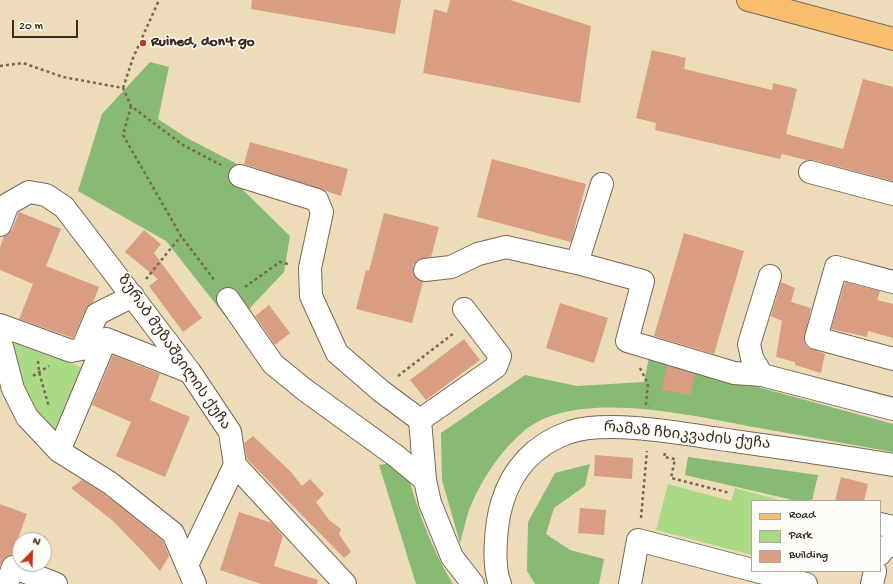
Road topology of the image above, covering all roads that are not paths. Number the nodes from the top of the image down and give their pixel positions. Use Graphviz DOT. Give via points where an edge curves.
graph roads {
  1 [pos="748,0"];
  2 [pos="893,39"];
  3 [pos="810,172"];
  4 [pos="240,176"];
  5 [pos="602,184"];
  6 [pos="893,194"];
  7 [pos="0,225"];
  8 [pos="576,263"];
  9 [pos="425,270"];
  10 [pos="770,276"];
  11 [pos="893,282"];
  12 [pos="133,296"];
  13 [pos="228,299"];
  14 [pos="468,314"];
  15 [pos="0,325"];
  16 [pos="0,339"];
  17 [pos="893,359"];
  18 [pos="190,372"];
  19 [pos="762,374"];
  20 [pos="893,409"];
  21 [pos="420,420"];
  22 [pos="59,451"];
  23 [pos="235,465"];
  24 [pos="893,465"];
  25 [pos="425,480"];
  26 [pos="881,524"];
  27 [pos="893,527"];
  28 [pos="893,546"];
  29 [pos="881,553"];
  30 [pos="751,570"];
  31 [pos="760,572"];
  32 [pos="875,572"];
  33 [pos="191,575"];
  34 [pos="7,584"];
  35 [pos="56,584"];
  36 [pos="345,584"];
  37 [pos="473,584"];
  38 [pos="500,584"];
  39 [pos="630,584"];
  40 [pos="806,584"];
  41 [pos="872,584"];
  1 -- 2 [label="main road"];
  3 -- 6 [label="street"];
  4 -- 21 [label="street" via="317,200 322,212 310,268 311,296 337,353"];
  5 -- 8 [label="street"];
  7 -- 12 [label="street, ზურაბ მუზაშვილის ქუჩა" via="8,204 29,192 46,195 64,207"];
  8 -- 9 [label="street" via="506,247 478,254 451,267"];
  8 -- 19 [label="street" via="643,281 627,342 734,373"];
  10 -- 19 [label="street" via="749,344 752,358"];
  11 -- 17 [label="street" via="836,267 816,338"];
  12 -- 15 [label="street" via="97,314 82,349 71,351"];
  12 -- 18 [label="street, ზურაბ მუზაშვილის ქუჩა"];
  13 -- 25 [label="street" via="273,364"];
  14 -- 21 [label="street" via="500,356 500,361 496,367"];
  16 -- 22 [label="street" via="13,389 27,417"];
  18 -- 22 [label="street" via="106,339"];
  18 -- 23 [label="street, ზურაბ მუზაშვილის ქუჩა" via="230,432"];
  19 -- 20 [label="street"];
  21 -- 25 [label="street"];
  22 -- 33 [label="street" via="110,483 173,533"];
  23 -- 33 [label="street"];
  23 -- 36 [label="street"];
  24 -- 38 [label="street, რამაზ ჩხიკვაძის ქუჩა" via="672,432 594,427 571,432 552,439 530,454 507,487 496,532"];
  25 -- 37 [label="street" via="430,503 452,557"];
  26 -- 27 [label="street"];
  28 -- 29 [label="street" via="885,547"];
  30 -- 39 [label="street" via="638,540"];
  31 -- 40 [label="street"];
  32 -- 41 [label="street"];
  34 -- 35 [label="street" via="13,568"];
}
